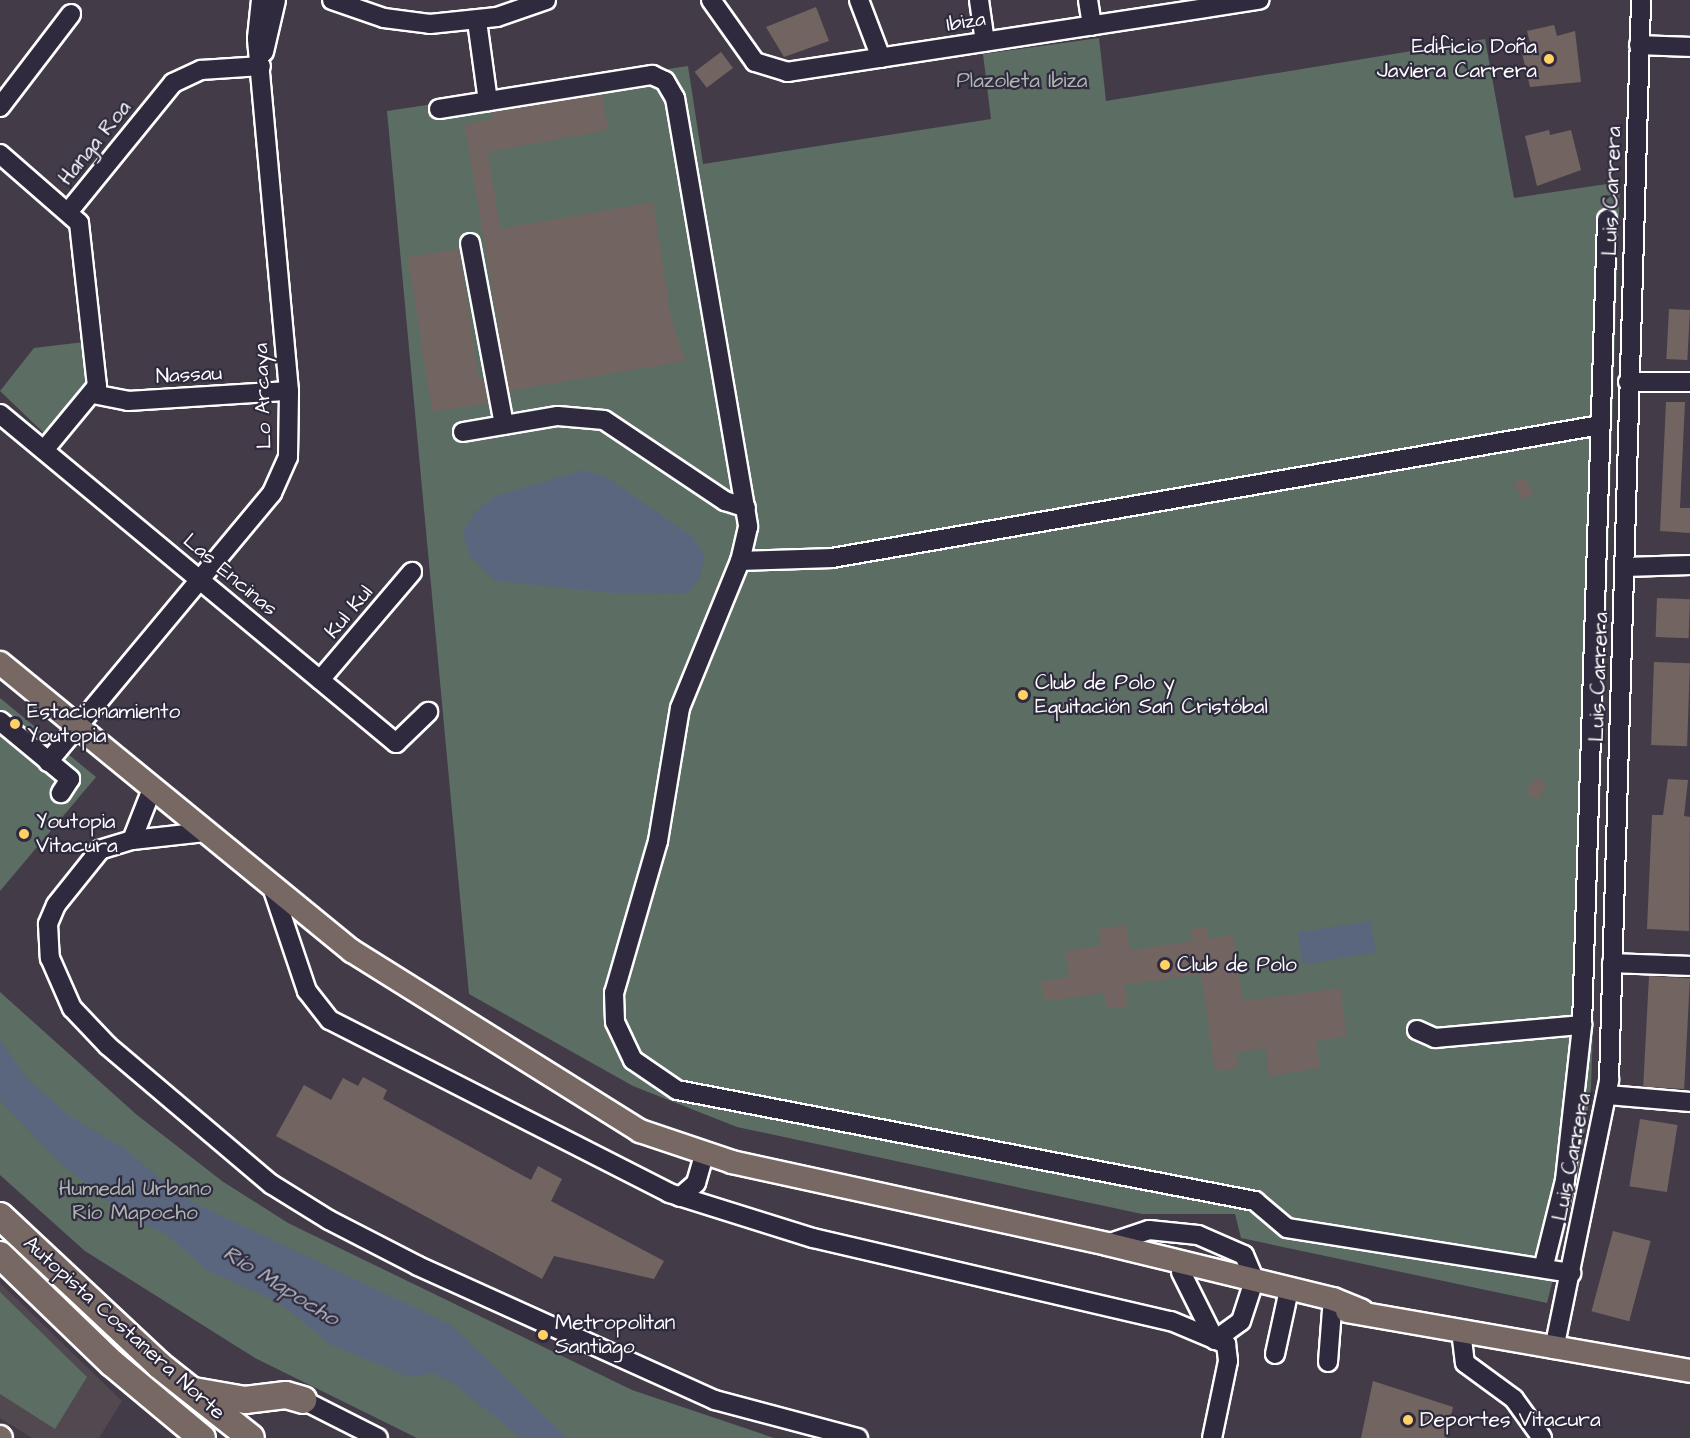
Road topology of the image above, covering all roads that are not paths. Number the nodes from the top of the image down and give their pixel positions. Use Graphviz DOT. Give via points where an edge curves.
graph roads {
  1 [pos="261,0"];
  2 [pos="276,0"];
  3 [pos="546,0"];
  4 [pos="711,0"];
  5 [pos="859,0"];
  6 [pos="979,0"];
  7 [pos="1088,0"];
  8 [pos="1260,0"];
  9 [pos="1641,0"];
  10 [pos="336,1"];
  11 [pos="1196,5"];
  12 [pos="71,14"];
  13 [pos="477,21"];
  14 [pos="1092,26"];
  15 [pos="985,42"];
  16 [pos="1639,45"];
  17 [pos="1690,47"];
  18 [pos="881,58"];
  19 [pos="261,64"];
  20 [pos="488,97"];
  21 [pos="0,107"];
  22 [pos="439,109"];
  23 [pos="0,154"];
  24 [pos="69,211"];
  25 [pos="1607,219"];
  26 [pos="470,243"];
  27 [pos="1628,382"];
  28 [pos="1690,382"];
  29 [pos="289,391"];
  30 [pos="93,394"];
  31 [pos="0,414"];
  32 [pos="504,425"];
  33 [pos="1600,425"];
  34 [pos="464,432"];
  35 [pos="44,450"];
  36 [pos="746,508"];
  37 [pos="740,561"];
  38 [pos="1690,565"];
  39 [pos="1625,567"];
  40 [pos="412,572"];
  41 [pos="200,579"];
  42 [pos="0,663"];
  43 [pos="320,680"];
  44 [pos="428,712"];
  45 [pos="0,721"];
  46 [pos="77,727"];
  47 [pos="48,762"];
  48 [pos="152,789"];
  49 [pos="61,793"];
  50 [pos="205,832"];
  51 [pos="132,840"];
  52 [pos="272,887"];
  53 [pos="1612,963"];
  54 [pos="1690,966"];
  55 [pos="1582,1025"];
  56 [pos="1418,1030"];
  57 [pos="1608,1095"];
  58 [pos="1690,1102"];
  59 [pos="704,1155"];
  60 [pos="680,1197"];
  61 [pos="0,1216"];
  62 [pos="1068,1239"];
  63 [pos="1107,1244"];
  64 [pos="0,1255"];
  65 [pos="1544,1265"];
  66 [pos="1181,1272"];
  67 [pos="1571,1273"];
  68 [pos="1253,1286"];
  69 [pos="1287,1299"];
  70 [pos="1332,1310"];
  71 [pos="1362,1311"];
  72 [pos="1461,1331"];
  73 [pos="1215,1340"];
  74 [pos="1554,1349"];
  75 [pos="1275,1354"];
  76 [pos="1328,1362"];
  77 [pos="1690,1371"];
  78 [pos="188,1389"];
  79 [pos="303,1400"];
  80 [pos="155,1401"];
  81 [pos="169,1438"];
  82 [pos="202,1438"];
  83 [pos="251,1438"];
  84 [pos="378,1438"];
  85 [pos="858,1438"];
  86 [pos="1212,1438"];
  87 [pos="1542,1438"];
  1 -- 19 [label="street, Lo Arcaya"];
  2 -- 19 [label="street, Lo Arcaya"];
  3 -- 13 [label="street"];
  4 -- 18 [label="street, Ibiza" via="765,68 787,72"];
  5 -- 18 [label="street"];
  6 -- 15 [label="street"];
  7 -- 14 [label="street"];
  8 -- 11 [label="street, Ibiza"];
  9 -- 16 [label="street, Luis Carrera"];
  10 -- 13 [label="street" via="407,22"];
  11 -- 14 [label="street, Ibiza"];
  12 -- 21 [label="street"];
  13 -- 20 [label="street"];
  14 -- 15 [label="street, Ibiza"];
  15 -- 18 [label="street, Ibiza"];
  16 -- 17 [label="street"];
  16 -- 27 [label="street, Luis Carrera"];
  19 -- 24 [label="street, Hanga Roa" via="201,70 173,83"];
  19 -- 29 [label="street, Lo Arcaya"];
  20 -- 22 [label="street"];
  20 -- 36 [label="street" via="652,75 665,81 675,98"];
  23 -- 24 [label="street"];
  24 -- 30 [label="street, Hanga Roa" via="79,222 96,368"];
  25 -- 33 [label="street"];
  26 -- 32 [label="street"];
  27 -- 28 [label="street"];
  27 -- 39 [label="street, Luis Carrera"];
  29 -- 30 [label="street, Nassau" via="128,401"];
  29 -- 41 [label="street, Lo Arcaya" via="290,443 278,483"];
  30 -- 35 [label="street"];
  31 -- 35 [label="street, Las Encinas"];
  32 -- 34 [label="street"];
  32 -- 36 [label="street" via="583,415 604,420 724,501"];
  33 -- 37 [label="street" via="832,558"];
  33 -- 55 [label="street"];
  35 -- 41 [label="street, Las Encinas"];
  36 -- 37 [label="street"];
  37 -- 65 [label="street" via="680,708 658,841 614,993 612,1007 623,1048 644,1071 677,1090 1255,1201 1287,1228"];
  38 -- 39 [label="street"];
  39 -- 53 [label="street, Luis Carrera"];
  40 -- 43 [label="street, Kul Kul"];
  41 -- 43 [label="street, Las Encinas"];
  41 -- 46 [label="street, Lo Arcaya"];
  42 -- 46 [label="main road"];
  43 -- 44 [label="street, Las Encinas" via="396,743"];
  45 -- 47 [label="street"];
  46 -- 47 [label="street, Lo Arcaya"];
  46 -- 48 [label="main road"];
  47 -- 49 [label="street" via="70,779"];
  48 -- 50 [label="main road"];
  48 -- 51 [label="street"];
  50 -- 51 [label="street"];
  50 -- 52 [label="main road"];
  51 -- 85 [label="street" via="100,850 68,887 48,924 50,958 86,1025 250,1167 301,1203 418,1266 672,1382 736,1407"];
  52 -- 59 [label="main road" via="394,980 588,1102 640,1131"];
  52 -- 60 [label="street" via="307,991 330,1020"];
  53 -- 54 [label="street"];
  53 -- 57 [label="street, Luis Carrera"];
  55 -- 56 [label="street" via="1435,1038"];
  55 -- 65 [label="street" via="1564,1180"];
  57 -- 58 [label="street"];
  57 -- 67 [label="street, Luis Carrera"];
  59 -- 60 [label="street" via="696,1183"];
  59 -- 62 [label="main road"];
  60 -- 73 [label="street" via="813,1238 1171,1321"];
  61 -- 78 [label="highway, Autopista Costanera Norte"];
  62 -- 63 [label="main road"];
  62 -- 66 [label="main road"];
  63 -- 68 [label="main road"];
  63 -- 68 [label="street" via="1149,1230 1206,1237 1244,1255"];
  64 -- 80 [label="highway, Autopista Costanera Norte"];
  65 -- 67 [label="street"];
  66 -- 68 [label="main road"];
  66 -- 73 [label="street"];
  67 -- 74 [label="street, Luis Carrera"];
  68 -- 69 [label="main road"];
  68 -- 71 [label="main road"];
  68 -- 73 [label="street" via="1240,1321"];
  69 -- 70 [label="main road"];
  69 -- 75 [label="street"];
  70 -- 71 [label="main road"];
  70 -- 76 [label="street"];
  71 -- 72 [label="main road"];
  72 -- 74 [label="main road"];
  72 -- 87 [label="street" via="1465,1363 1514,1399"];
  73 -- 86 [label="street" via="1226,1344 1228,1361"];
  74 -- 77 [label="main road"];
  78 -- 79 [label="highway" via="245,1400 286,1395"];
  78 -- 83 [label="highway, Autopista Costanera Norte"];
  79 -- 84 [label="street"];
  80 -- 81 [label="highway"];
  80 -- 82 [label="highway, Autopista Costanera Norte"];
}
